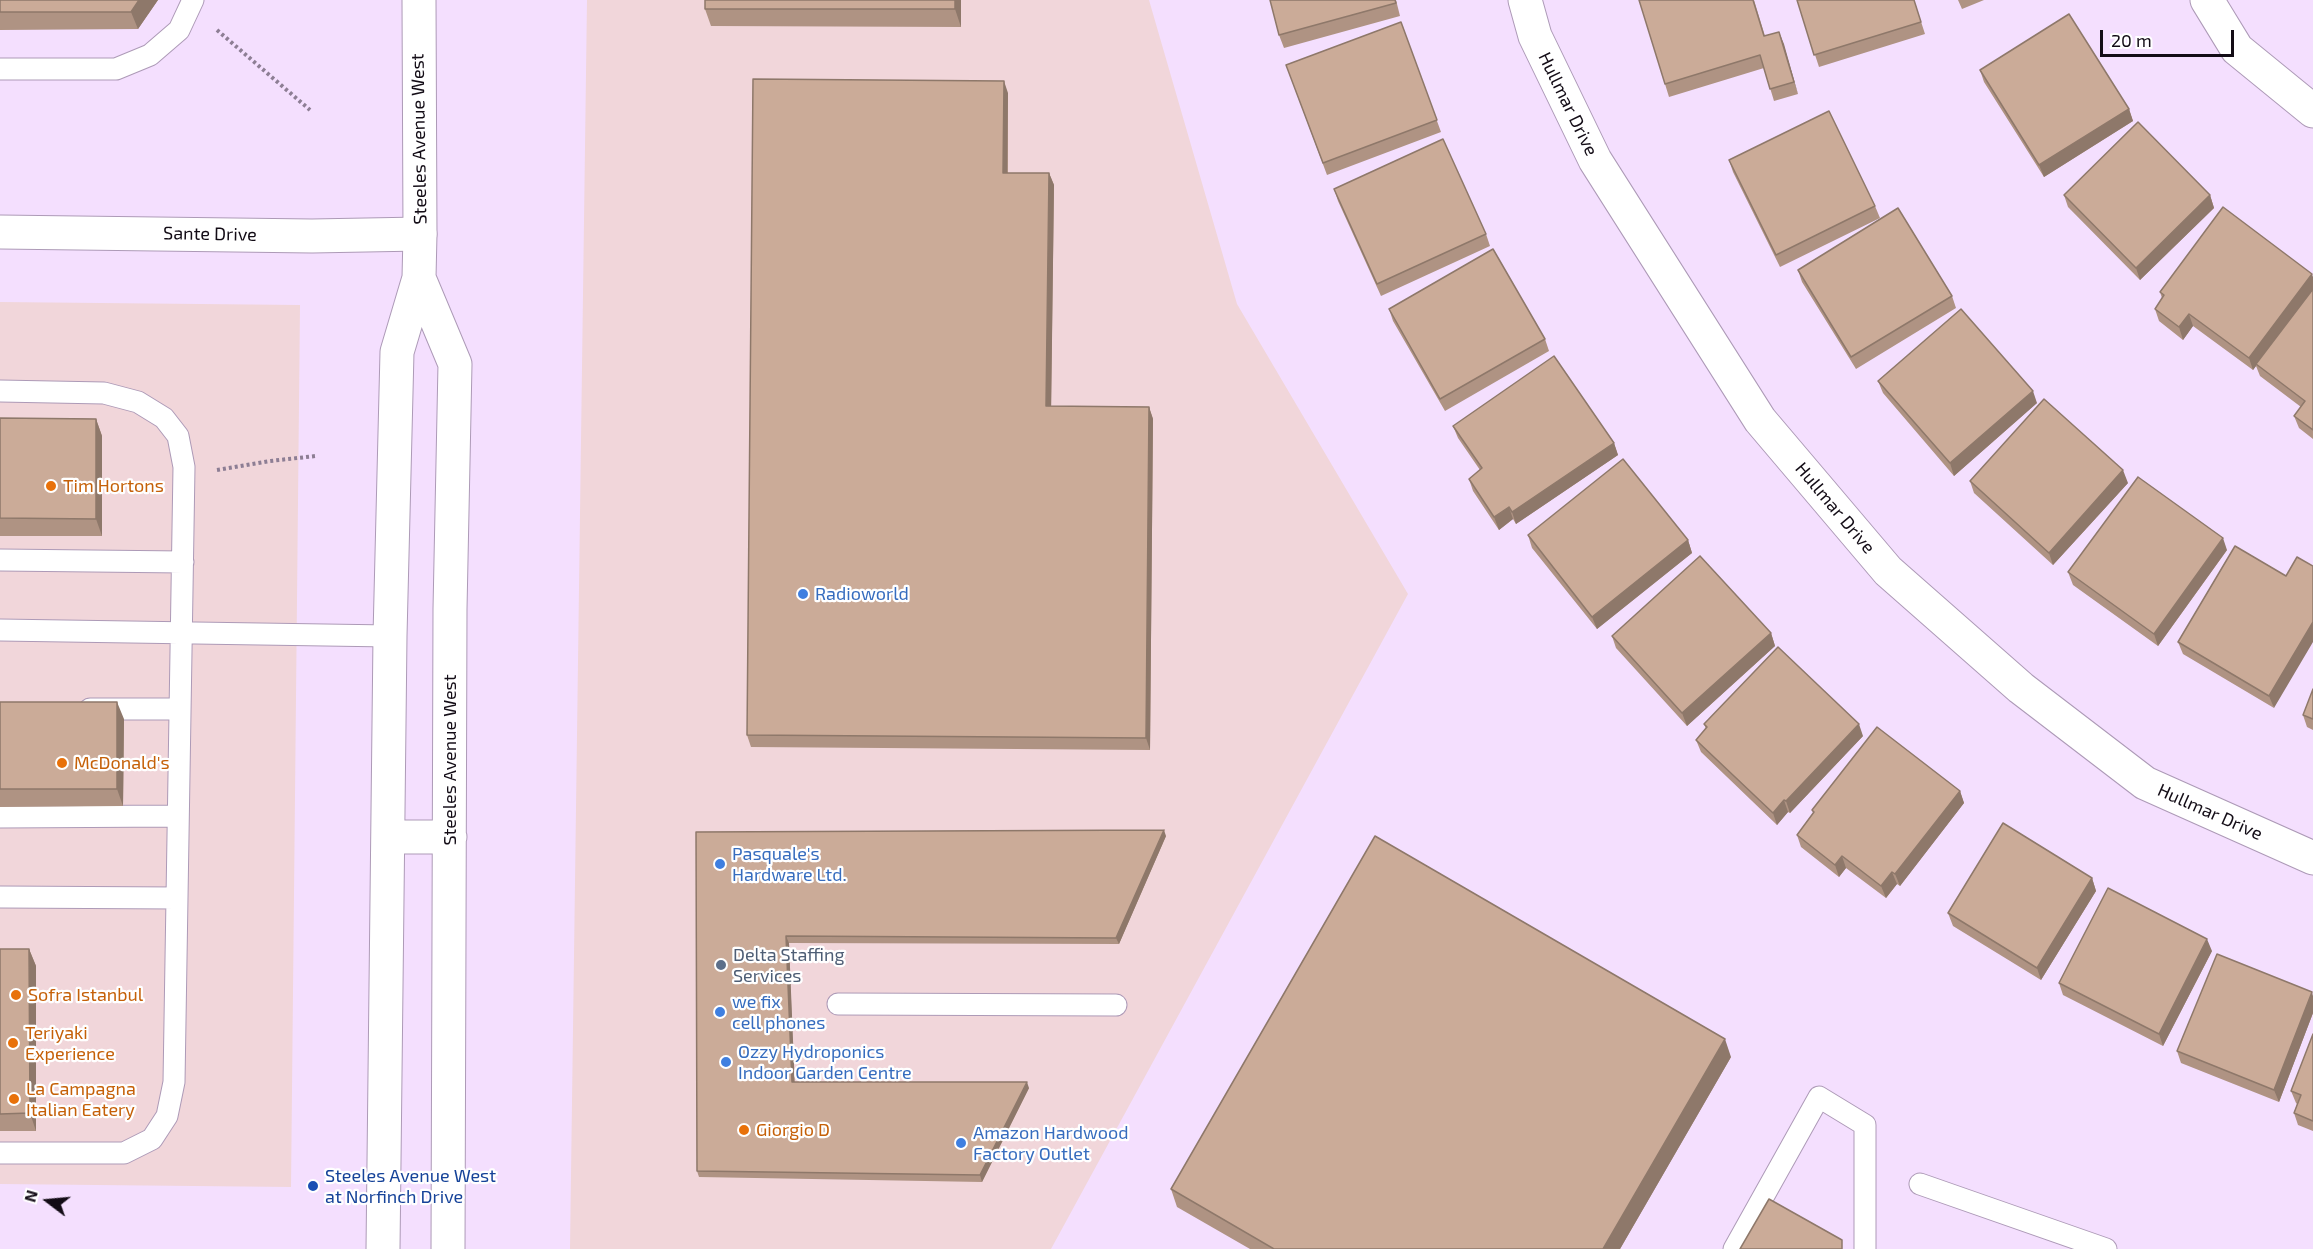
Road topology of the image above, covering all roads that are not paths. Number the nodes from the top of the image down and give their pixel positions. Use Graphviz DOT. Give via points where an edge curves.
graph roads {
  1 [pos="419,0"];
  2 [pos="1525,0"];
  3 [pos="2207,0"];
  4 [pos="191,3"];
  5 [pos="0,69"];
  6 [pos="2313,111"];
  7 [pos="0,232"];
  8 [pos="420,234"];
  9 [pos="418,278"];
  10 [pos="9,391"];
  11 [pos="0,406"];
  12 [pos="0,560"];
  13 [pos="183,562"];
  14 [pos="0,630"];
  15 [pos="180,632"];
  16 [pos="390,636"];
  17 [pos="70,708"];
  18 [pos="180,709"];
  19 [pos="178,816"];
  20 [pos="0,817"];
  21 [pos="388,837"];
  22 [pos="450,837"];
  23 [pos="2313,858"];
  24 [pos="0,897"];
  25 [pos="177,898"];
  26 [pos="838,1004"];
  27 [pos="1116,1005"];
  28 [pos="0,1153"];
  29 [pos="1920,1184"];
  30 [pos="383,1249"];
  31 [pos="448,1249"];
  32 [pos="1734,1249"];
  33 [pos="1865,1249"];
  34 [pos="2106,1249"];
  1 -- 8 [label="main road, Steeles Avenue West"];
  2 -- 23 [label="main road, Hullmar Drive" via="1535,36 1595,160 1639,230 1760,420 1888,571 2021,688 2145,783"];
  3 -- 6 [label="main road" via="2237,49"];
  4 -- 5 [label="lane" via="178,30 150,55 116,69"];
  7 -- 8 [label="main road, Sante Drive"];
  8 -- 9 [label="main road, Steeles Avenue West"];
  9 -- 16 [label="main road, Steeles Avenue West" via="397,352"];
  9 -- 22 [label="main road, Steeles Avenue West" via="455,364"];
  10 -- 11 [label="lane"];
  10 -- 13 [label="lane" via="104,393 138,402 164,418 178,436 184,467"];
  12 -- 13 [label="lane"];
  13 -- 15 [label="lane"];
  14 -- 15 [label="lane"];
  15 -- 16 [label="lane"];
  15 -- 18 [label="lane"];
  16 -- 21 [label="main road, Steeles Avenue West"];
  17 -- 18 [label="lane"];
  18 -- 19 [label="lane"];
  19 -- 20 [label="lane"];
  19 -- 25 [label="lane"];
  21 -- 22 [label="main road"];
  21 -- 30 [label="main road, Steeles Avenue West"];
  22 -- 31 [label="main road, Steeles Avenue West"];
  24 -- 25 [label="lane"];
  25 -- 28 [label="lane" via="174,1082 166,1116 152,1139 124,1153"];
  26 -- 27 [label="lane"];
  29 -- 34 [label="lane"];
  32 -- 33 [label="lane" via="1818,1098 1865,1125"];
}
